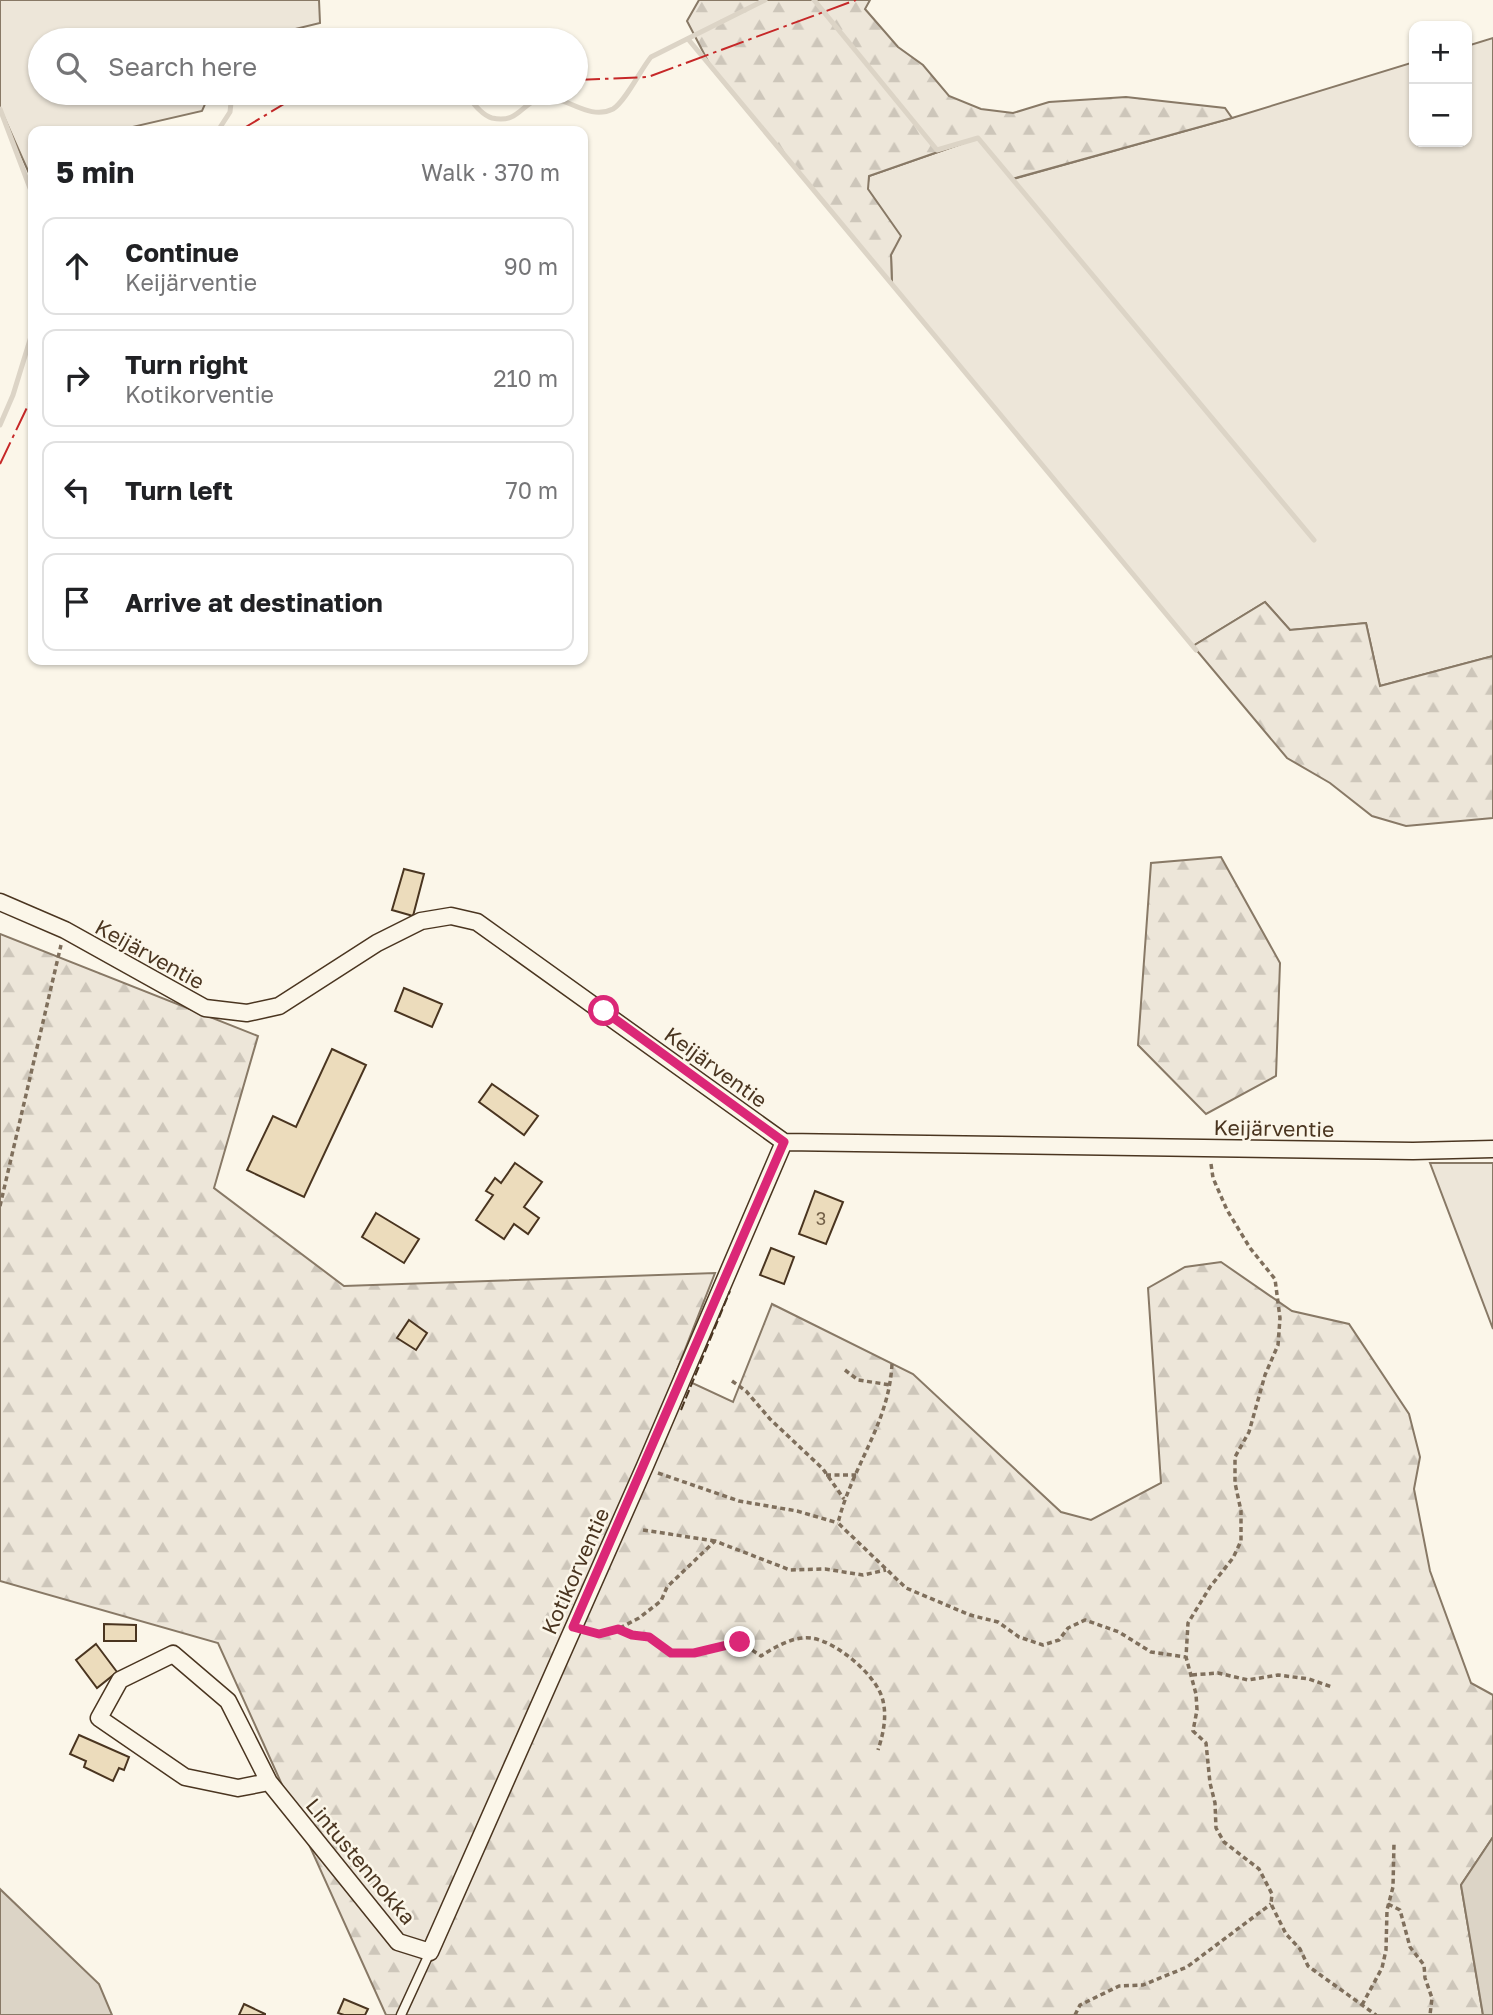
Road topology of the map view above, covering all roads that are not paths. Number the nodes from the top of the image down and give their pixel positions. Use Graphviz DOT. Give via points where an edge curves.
graph roads {
  1 [pos="0,902"];
  2 [pos="784,1142"];
  3 [pos="1493,1149"];
  4 [pos="269,1782"];
  5 [pos="430,1952"];
  6 [pos="401,2015"];
  1 -- 2 [label="street, Keijärventie" via="65,930 205,1008 247,1013 279,1006 377,943 421,922 451,916 477,922"];
  2 -- 3 [label="street, Keijärventie" via="1413,1152"];
  2 -- 5 [label="street, Kotikorventie"];
  4 -- 4 [label="street, Lintustennokka" via="228,1701 173,1654 120,1680 99,1718 185,1777 238,1788"];
  4 -- 5 [label="street, Lintustennokka" via="398,1942"];
  5 -- 6 [label="lane, Kotikorventie"];
}
